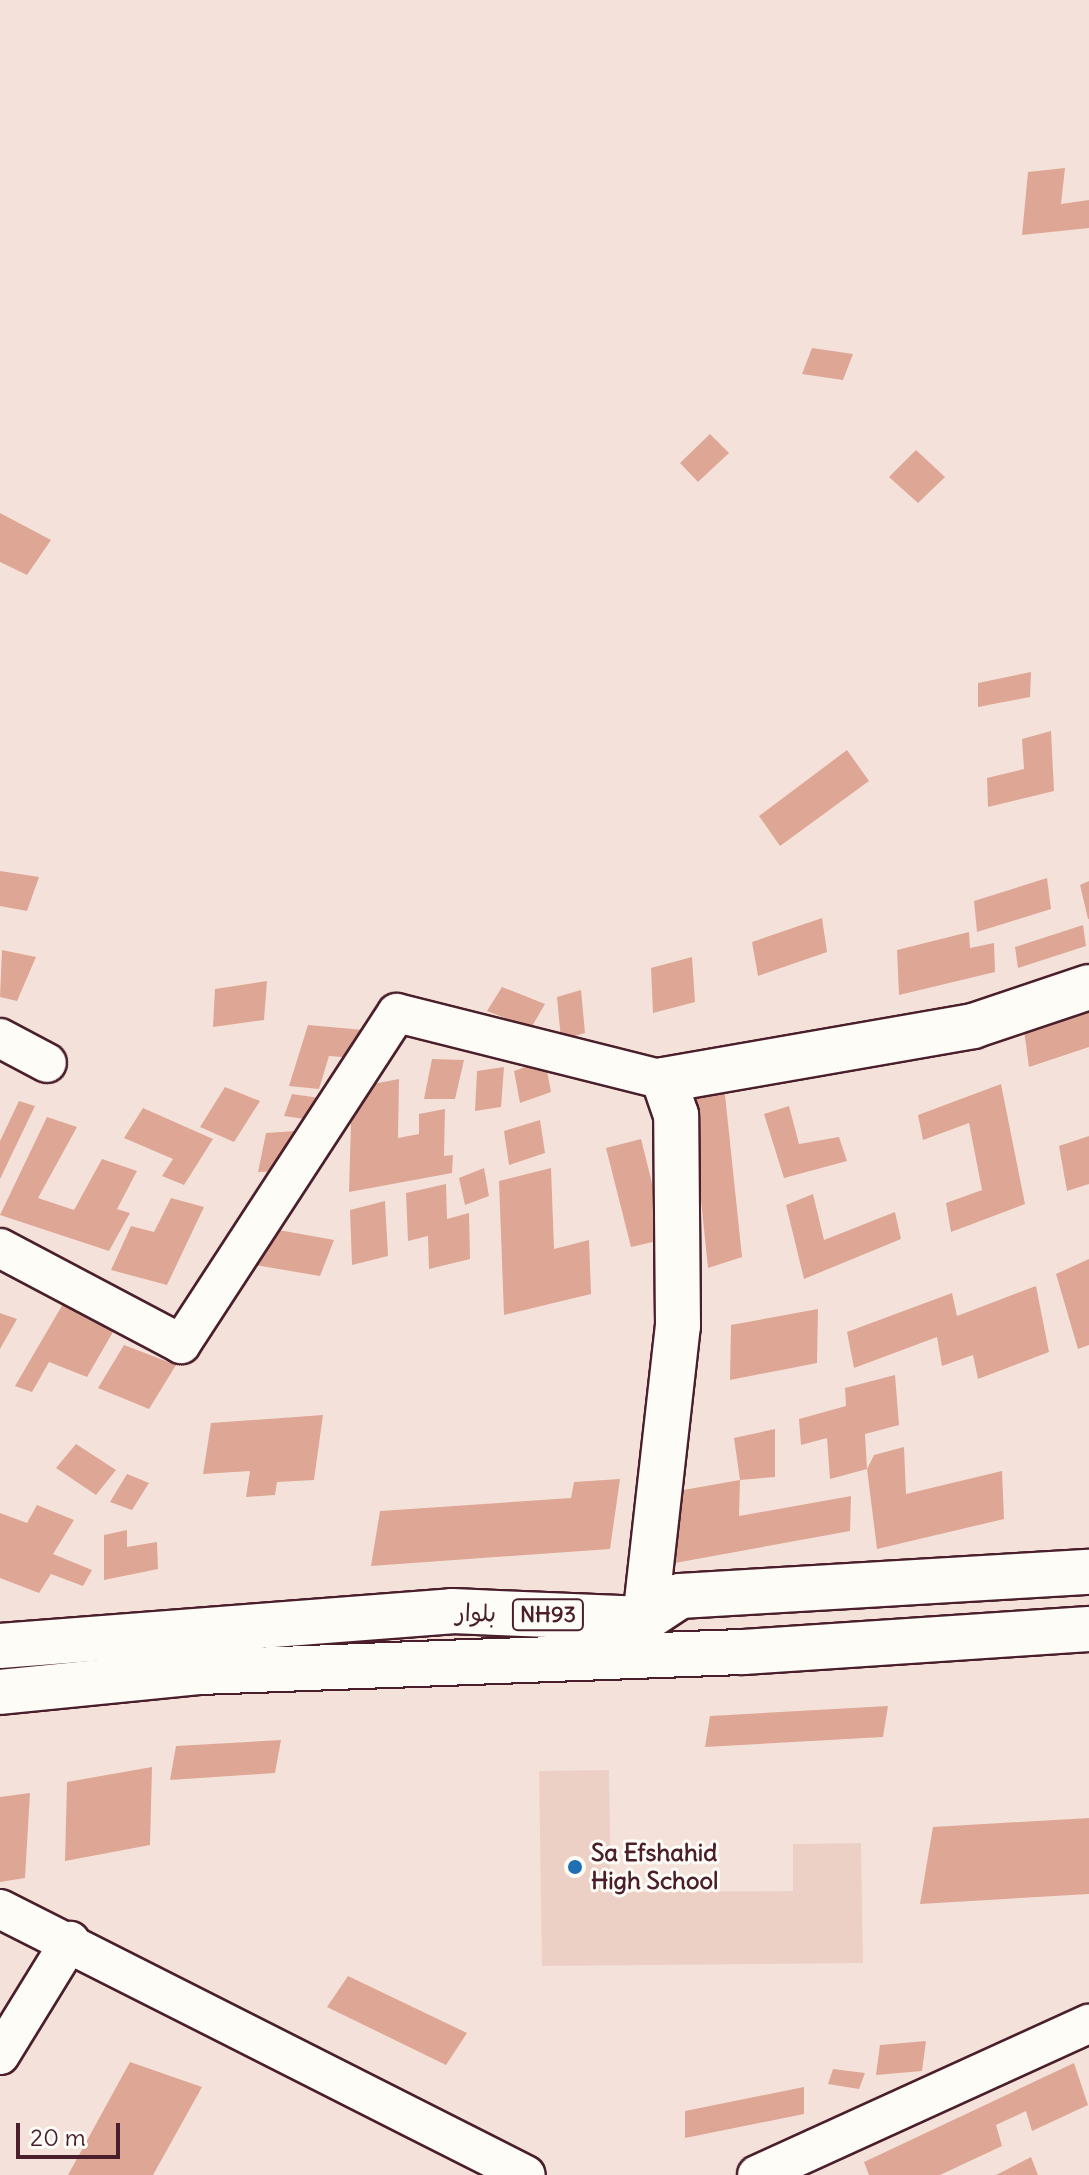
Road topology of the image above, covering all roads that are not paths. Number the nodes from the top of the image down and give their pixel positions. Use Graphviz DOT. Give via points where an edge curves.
graph roads {
  1 [pos="1089,987"];
  2 [pos="0,1038"];
  3 [pos="47,1063"];
  4 [pos="664,1080"];
  5 [pos="0,1248"];
  6 [pos="1089,1572"];
  7 [pos="645,1619"];
  8 [pos="1089,1629"];
  9 [pos="0,1646"];
  10 [pos="198,1652"];
  11 [pos="0,1692"];
  12 [pos="0,1909"];
  13 [pos="70,1941"];
  14 [pos="1089,2024"];
  15 [pos="0,2055"];
  16 [pos="526,2175"];
  17 [pos="757,2175"];
  1 -- 4 [label="main road" via="973,1026"];
  2 -- 3 [label="street"];
  4 -- 5 [label="street" via="397,1013 181,1344"];
  4 -- 7 [label="main road" via="676,1115 678,1326"];
  6 -- 7 [label="main road" via="680,1596"];
  7 -- 10 [label="main road, بلوار / NH93" via="452,1611"];
  8 -- 10 [label="main road, بلوار / NH93" via="743,1652"];
  9 -- 10 [label="main road, بلوار / NH93"];
  10 -- 11 [label="main road, بلوار / NH93"];
  12 -- 13 [label="street"];
  13 -- 15 [label="street"];
  13 -- 16 [label="street"];
  14 -- 17 [label="street"];
}
